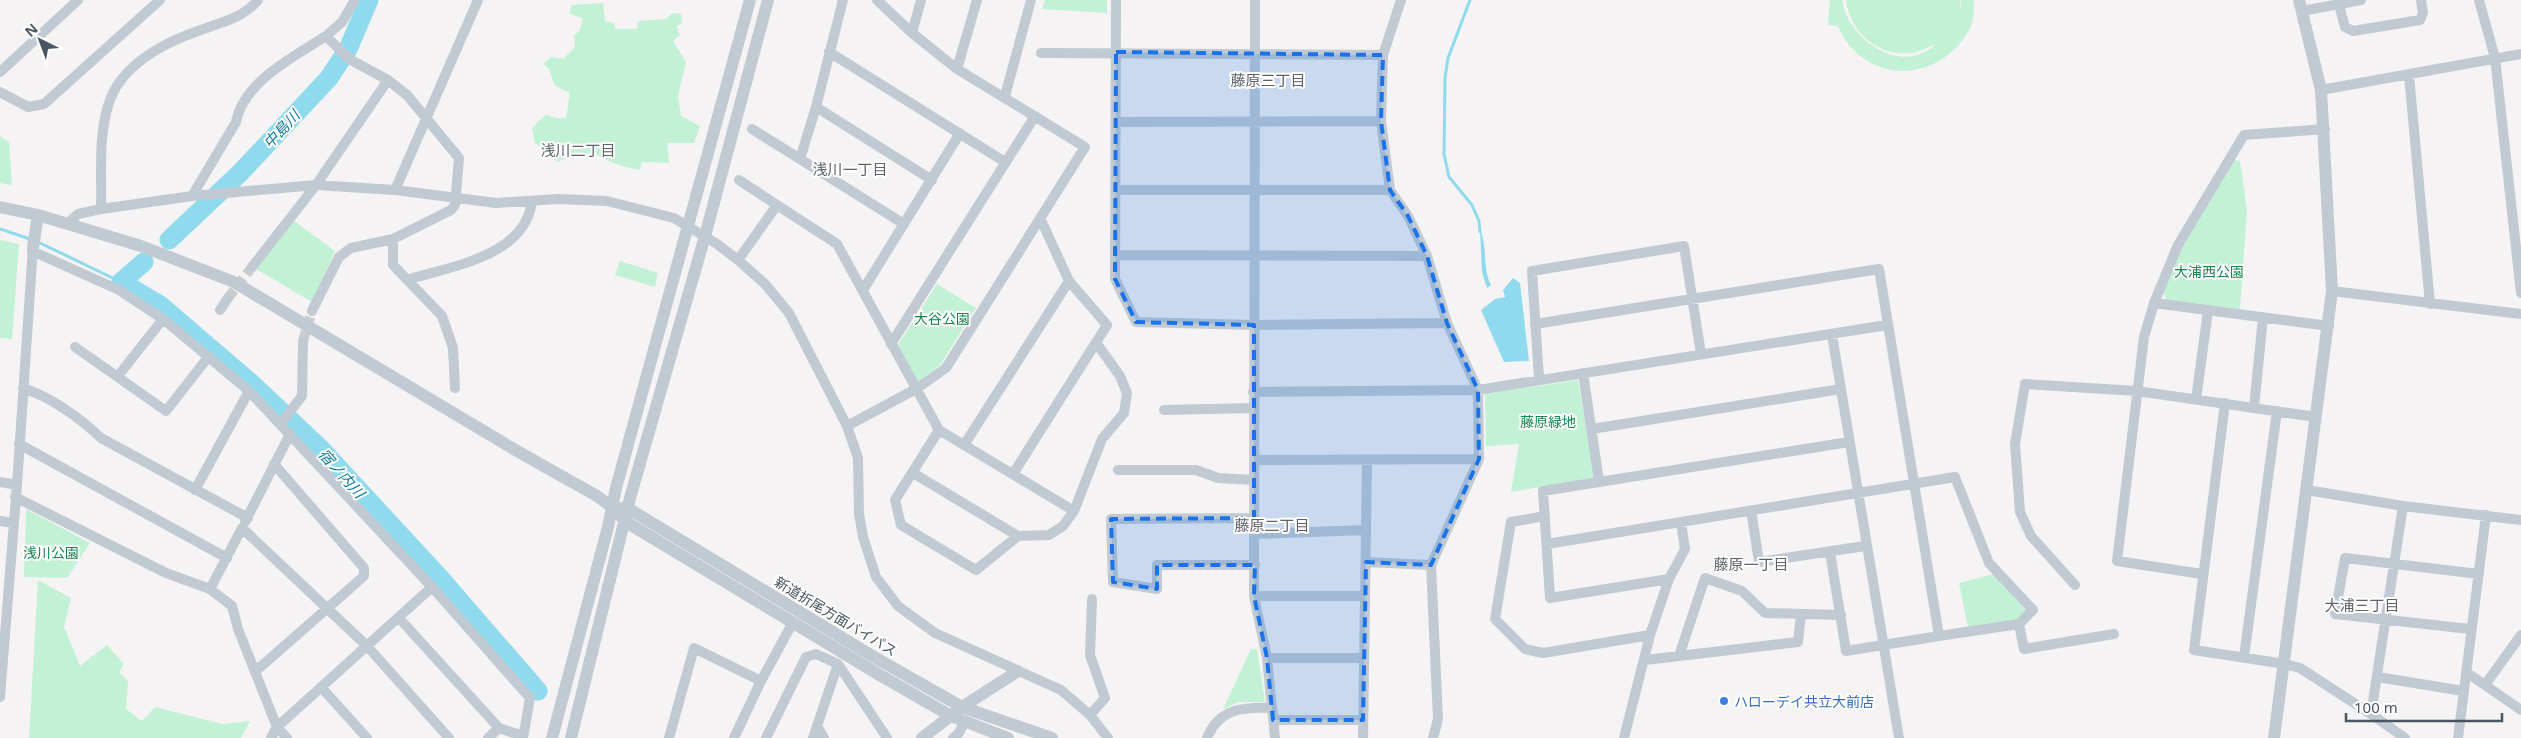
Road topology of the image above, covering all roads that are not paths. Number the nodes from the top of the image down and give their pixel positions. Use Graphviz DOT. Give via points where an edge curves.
graph roads {
  1 [pos="78,0"];
  2 [pos="160,0"];
  3 [pos="258,0"];
  4 [pos="355,0"];
  5 [pos="478,0"];
  6 [pos="750,0"];
  7 [pos="768,0"];
  8 [pos="844,0"];
  9 [pos="877,0"];
  10 [pos="921,0"];
  11 [pos="977,0"];
  12 [pos="1031,0"];
  13 [pos="1116,0"];
  14 [pos="1255,0"];
  15 [pos="1401,0"];
  16 [pos="2361,0"];
  17 [pos="2421,0"];
  18 [pos="2479,0"];
  19 [pos="2343,3"];
  20 [pos="2301,5"];
  21 [pos="912,33"];
  22 [pos="326,36"];
  23 [pos="829,52"];
  24 [pos="1116,52"];
  25 [pos="1041,53"];
  26 [pos="1255,53"];
  27 [pos="2521,54"];
  28 [pos="1384,55"];
  29 [pos="2495,58"];
  30 [pos="957,68"];
  31 [pos="0,72"];
  32 [pos="2409,75"];
  33 [pos="388,80"];
  34 [pos="2321,90"];
  35 [pos="0,92"];
  36 [pos="1005,96"];
  37 [pos="816,107"];
  38 [pos="1035,116"];
  39 [pos="426,117"];
  40 [pos="1381,121"];
  41 [pos="1116,122"];
  42 [pos="1254,123"];
  43 [pos="752,129"];
  44 [pos="2325,129"];
  45 [pos="960,133"];
  46 [pos="800,159"];
  47 [pos="1005,162"];
  48 [pos="739,180"];
  49 [pos="932,180"];
  50 [pos="316,185"];
  51 [pos="395,190"];
  52 [pos="1116,190"];
  53 [pos="1255,190"];
  54 [pos="1390,190"];
  55 [pos="192,196"];
  56 [pos="457,199"];
  57 [pos="532,202"];
  58 [pos="777,205"];
  59 [pos="0,207"];
  60 [pos="101,209"];
  61 [pos="38,215"];
  62 [pos="1041,220"];
  63 [pos="68,223"];
  64 [pos="904,224"];
  65 [pos="687,226"];
  66 [pos="704,236"];
  67 [pos="393,239"];
  68 [pos="33,244"];
  69 [pos="1115,255"];
  70 [pos="1254,256"];
  71 [pos="1427,256"];
  72 [pos="738,260"];
  73 [pos="252,267"];
  74 [pos="407,280"];
  75 [pos="1069,281"];
  76 [pos="864,290"];
  77 [pos="2332,291"];
  78 [pos="2521,293"];
  79 [pos="228,298"];
  80 [pos="1692,300"];
  81 [pos="2154,303"];
  82 [pos="2430,304"];
  83 [pos="220,310"];
  84 [pos="312,311"];
  85 [pos="2208,311"];
  86 [pos="2521,314"];
  87 [pos="2263,317"];
  88 [pos="163,318"];
  89 [pos="1447,323"];
  90 [pos="1535,324"];
  91 [pos="1254,325"];
  92 [pos="1888,325"];
  93 [pos="2329,326"];
  94 [pos="1832,335"];
  95 [pos="303,340"];
  96 [pos="891,344"];
  97 [pos="1096,344"];
  98 [pos="75,347"];
  99 [pos="1701,354"];
  100 [pos="209,356"];
  101 [pos="1583,373"];
  102 [pos="118,376"];
  103 [pos="1539,379"];
  104 [pos="23,388"];
  105 [pos="455,388"];
  106 [pos="916,388"];
  107 [pos="1841,389"];
  108 [pos="1478,390"];
  109 [pos="250,391"];
  110 [pos="2137,391"];
  111 [pos="1253,392"];
  112 [pos="2196,399"];
  113 [pos="2225,403"];
  114 [pos="1253,408"];
  115 [pos="2254,408"];
  116 [pos="1164,410"];
  117 [pos="2277,411"];
  118 [pos="2316,417"];
  119 [pos="283,421"];
  120 [pos="847,426"];
  121 [pos="1592,429"];
  122 [pos="939,430"];
  123 [pos="290,434"];
  124 [pos="1849,442"];
  125 [pos="19,444"];
  126 [pos="964,445"];
  127 [pos="1479,459"];
  128 [pos="1254,460"];
  129 [pos="1367,461"];
  130 [pos="274,464"];
  131 [pos="1118,470"];
  132 [pos="913,473"];
  133 [pos="1012,474"];
  134 [pos="1253,480"];
  135 [pos="1599,481"];
  136 [pos="0,482"];
  137 [pos="1915,483"];
  138 [pos="17,486"];
  139 [pos="195,490"];
  140 [pos="2307,490"];
  141 [pos="1857,494"];
  142 [pos="15,497"];
  143 [pos="2403,506"];
  144 [pos="612,507"];
  145 [pos="629,509"];
  146 [pos="1751,510"];
  147 [pos="1074,511"];
  148 [pos="2486,514"];
  149 [pos="1545,516"];
  150 [pos="248,518"];
  151 [pos="1254,518"];
  152 [pos="2521,520"];
  153 [pos="0,522"];
  154 [pos="626,522"];
  155 [pos="14,523"];
  156 [pos="1681,524"];
  157 [pos="242,528"];
  158 [pos="1365,530"];
  159 [pos="1254,534"];
  160 [pos="1018,536"];
  161 [pos="1547,544"];
  162 [pos="1865,546"];
  163 [pos="1830,552"];
  164 [pos="5,558"];
  165 [pos="227,558"];
  166 [pos="1366,562"];
  167 [pos="2393,564"];
  168 [pos="1255,565"];
  169 [pos="1431,565"];
  170 [pos="2202,574"];
  171 [pos="2479,574"];
  172 [pos="1669,579"];
  173 [pos="2075,585"];
  174 [pos="432,587"];
  175 [pos="210,589"];
  176 [pos="4,594"];
  177 [pos="1254,596"];
  178 [pos="1364,596"];
  179 [pos="1092,598"];
  180 [pos="328,609"];
  181 [pos="1801,614"];
  182 [pos="1841,615"];
  183 [pos="399,618"];
  184 [pos="2385,620"];
  185 [pos="793,622"];
  186 [pos="2019,624"];
  187 [pos="3,625"];
  188 [pos="2470,629"];
  189 [pos="2114,634"];
  190 [pos="2521,634"];
  191 [pos="1650,635"];
  192 [pos="1939,636"];
  193 [pos="1883,645"];
  194 [pos="367,646"];
  195 [pos="1679,656"];
  196 [pos="2244,657"];
  197 [pos="1267,658"];
  198 [pos="1364,658"];
  199 [pos="1645,660"];
  200 [pos="838,664"];
  201 [pos="2285,664"];
  202 [pos="256,671"];
  203 [pos="1018,671"];
  204 [pos="2466,672"];
  205 [pos="2378,677"];
  206 [pos="761,681"];
  207 [pos="2485,685"];
  208 [pos="321,687"];
  209 [pos="2463,691"];
  210 [pos="0,697"];
  211 [pos="962,707"];
  212 [pos="1272,708"];
  213 [pos="2521,710"];
  214 [pos="2371,714"];
  215 [pos="1090,715"];
  216 [pos="951,716"];
  217 [pos="965,720"];
  218 [pos="1273,720"];
  219 [pos="1363,720"];
  220 [pos="817,726"];
  221 [pos="276,727"];
  222 [pos="499,728"];
  223 [pos="959,736"];
  224 [pos="523,737"];
  225 [pos="271,738"];
  226 [pos="286,738"];
  227 [pos="367,738"];
  228 [pos="449,738"];
  229 [pos="488,738"];
  230 [pos="552,738"];
  231 [pos="571,738"];
  232 [pos="669,738"];
  233 [pos="734,738"];
  234 [pos="766,738"];
  235 [pos="813,738"];
  236 [pos="824,738"];
  237 [pos="887,738"];
  238 [pos="922,738"];
  239 [pos="1008,738"];
  240 [pos="1052,738"];
  241 [pos="1108,738"];
  242 [pos="1207,738"];
  243 [pos="1276,738"];
  244 [pos="1363,738"];
  245 [pos="1433,738"];
  246 [pos="1624,738"];
  247 [pos="1898,738"];
  248 [pos="2274,738"];
  249 [pos="2405,738"];
  250 [pos="2458,738"];
  1 -- 31 [label="street"];
  2 -- 35 [label="street" via="44,104 28,107"];
  3 -- 60 [label="street" via="247,12 159,47 117,87 108,104 104,125"];
  4 -- 22 [label="street" via="342,22"];
  5 -- 39 [label="street"];
  6 -- 65 [label="street"];
  7 -- 66 [label="street"];
  8 -- 23 [label="street"];
  9 -- 21 [label="street"];
  10 -- 21 [label="street"];
  11 -- 30 [label="street"];
  12 -- 36 [label="street"];
  13 -- 24 [label="street"];
  14 -- 26 [label="street"];
  15 -- 28 [label="street"];
  16 -- 19 [label="street"];
  17 -- 19 [label="street" via="2424,13 2420,20 2353,30 2345,27"];
  18 -- 29 [label="street"];
  19 -- 20 [label="street"];
  20 -- 34 [label="street"];
  21 -- 30 [label="street"];
  22 -- 33 [label="street" via="349,59"];
  22 -- 55 [label="street" via="267,76 239,108 236,122"];
  23 -- 37 [label="street"];
  23 -- 45 [label="street"];
  24 -- 25 [label="street"];
  24 -- 26 [label="street"];
  24 -- 41 [label="street"];
  26 -- 28 [label="street"];
  26 -- 42 [label="street"];
  27 -- 29 [label="street"];
  28 -- 40 [label="street"];
  29 -- 32 [label="street"];
  29 -- 78 [label="street"];
  30 -- 36 [label="street"];
  32 -- 34 [label="street"];
  32 -- 82 [label="street"];
  33 -- 39 [label="street" via="407,95"];
  33 -- 50 [label="street"];
  34 -- 44 [label="street"];
  36 -- 38 [label="street"];
  37 -- 46 [label="street"];
  37 -- 49 [label="street"];
  38 -- 47 [label="street"];
  38 -- 62 [label="street" via="1085,147"];
  39 -- 51 [label="street"];
  39 -- 56 [label="street" via="458,158"];
  40 -- 42 [label="street"];
  40 -- 54 [label="street"];
  41 -- 42 [label="street"];
  41 -- 52 [label="street"];
  42 -- 53 [label="street"];
  43 -- 46 [label="street"];
  44 -- 77 [label="street"];
  44 -- 81 [label="street" via="2244,135 2178,245"];
  45 -- 47 [label="street"];
  45 -- 49 [label="street"];
  46 -- 64 [label="street"];
  47 -- 96 [label="street"];
  48 -- 58 [label="street"];
  49 -- 64 [label="street"];
  50 -- 51 [label="street"];
  50 -- 55 [label="street"];
  50 -- 73 [label="street"];
  51 -- 56 [label="street"];
  52 -- 53 [label="street"];
  52 -- 69 [label="street"];
  53 -- 54 [label="street"];
  53 -- 70 [label="street"];
  54 -- 71 [label="street" via="1408,216"];
  55 -- 60 [label="street"];
  56 -- 57 [label="street"];
  56 -- 67 [label="street" via="451,210"];
  57 -- 65 [label="street" via="558,199 607,201 652,210"];
  57 -- 74 [label="street" via="531,214 509,243 483,256"];
  58 -- 72 [label="street"];
  58 -- 76 [label="street" via="836,244"];
  59 -- 61 [label="street"];
  60 -- 63 [label="street" via="78,214"];
  61 -- 63 [label="street"];
  61 -- 68 [label="street"];
  62 -- 75 [label="street"];
  62 -- 106 [label="street" via="946,368"];
  63 -- 144 [label="street" via="141,246 234,282"];
  64 -- 76 [label="street"];
  65 -- 66 [label="street"];
  65 -- 144 [label="street"];
  66 -- 72 [label="street"];
  66 -- 145 [label="street"];
  67 -- 74 [label="street" via="393,265"];
  67 -- 84 [label="street" via="351,248 339,257"];
  68 -- 88 [label="street" via="119,290"];
  68 -- 104 [label="street"];
  69 -- 70 [label="street"];
  69 -- 91 [label="street" via="1115,279 1136,322"];
  70 -- 71 [label="street"];
  70 -- 91 [label="street"];
  71 -- 89 [label="street"];
  72 -- 120 [label="street" via="765,284 789,313"];
  74 -- 105 [label="street" via="442,316 453,348"];
  75 -- 97 [label="street" via="1107,325"];
  75 -- 126 [label="street"];
  76 -- 96 [label="street"];
  77 -- 82 [label="street"];
  77 -- 93 [label="street"];
  79 -- 83 [label="street"];
  80 -- 90 [label="street"];
  80 -- 90 [label="street" via="1684,246 1532,271"];
  80 -- 92 [label="street" via="1879,269"];
  80 -- 99 [label="street"];
  81 -- 85 [label="street"];
  81 -- 110 [label="street" via="2144,337"];
  82 -- 86 [label="street"];
  85 -- 87 [label="street"];
  85 -- 112 [label="street"];
  87 -- 93 [label="street"];
  87 -- 115 [label="street"];
  88 -- 100 [label="street"];
  88 -- 102 [label="street"];
  89 -- 91 [label="street"];
  89 -- 108 [label="street"];
  90 -- 103 [label="street"];
  91 -- 111 [label="street"];
  92 -- 94 [label="street"];
  92 -- 137 [label="street"];
  93 -- 118 [label="street"];
  94 -- 99 [label="street"];
  94 -- 107 [label="street"];
  95 -- 119 [label="street" via="302,396"];
  96 -- 106 [label="street"];
  97 -- 133 [label="street"];
  97 -- 147 [label="street" via="1120,376 1127,393 1124,413 1102,439"];
  98 -- 102 [label="street"];
  99 -- 101 [label="street"];
  100 -- 102 [label="street" via="166,411"];
  100 -- 109 [label="street"];
  101 -- 103 [label="street"];
  101 -- 121 [label="street"];
  103 -- 108 [label="street"];
  104 -- 125 [label="street"];
  104 -- 139 [label="street" via="85,423 101,438"];
  106 -- 120 [label="street"];
  106 -- 122 [label="street"];
  107 -- 121 [label="street"];
  107 -- 124 [label="street"];
  108 -- 111 [label="street"];
  108 -- 127 [label="street"];
  109 -- 119 [label="street"];
  109 -- 139 [label="street"];
  110 -- 112 [label="street"];
  110 -- 170 [label="street" via="2117,561"];
  110 -- 173 [label="street" via="2025,384 2015,444 2020,512 2031,536"];
  111 -- 114 [label="street"];
  112 -- 113 [label="street"];
  113 -- 115 [label="street"];
  113 -- 170 [label="street"];
  114 -- 116 [label="street"];
  114 -- 128 [label="street"];
  115 -- 117 [label="street"];
  117 -- 118 [label="street"];
  117 -- 196 [label="street"];
  118 -- 140 [label="street"];
  119 -- 123 [label="street"];
  120 -- 203 [label="street" via="858,458 859,514 876,577 898,606 935,633"];
  121 -- 135 [label="street"];
  122 -- 126 [label="street"];
  122 -- 132 [label="street"];
  123 -- 130 [label="street"];
  123 -- 174 [label="street"];
  124 -- 135 [label="street"];
  124 -- 141 [label="street"];
  125 -- 138 [label="street"];
  125 -- 165 [label="street"];
  126 -- 133 [label="street"];
  127 -- 129 [label="street"];
  127 -- 169 [label="street"];
  128 -- 129 [label="street"];
  128 -- 134 [label="street"];
  129 -- 158 [label="street"];
  130 -- 150 [label="street"];
  130 -- 180 [label="street" via="364,568 364,576"];
  131 -- 134 [label="street" via="1196,470 1218,478"];
  132 -- 160 [label="street"];
  132 -- 160 [label="street" via="895,500 901,525 976,570"];
  133 -- 147 [label="street"];
  134 -- 151 [label="street"];
  135 -- 149 [label="street" via="1543,492"];
  136 -- 138 [label="street"];
  137 -- 141 [label="street"];
  137 -- 186 [label="street" via="1955,478 1989,563 2033,610"];
  137 -- 192 [label="street"];
  138 -- 142 [label="street"];
  139 -- 150 [label="street"];
  140 -- 143 [label="street"];
  140 -- 201 [label="street"];
  141 -- 146 [label="street"];
  141 -- 162 [label="street"];
  142 -- 155 [label="street"];
  142 -- 175 [label="street" via="166,574"];
  143 -- 148 [label="street"];
  143 -- 167 [label="street"];
  144 -- 145 [label="street, 新道折尾方面バイパス"];
  144 -- 154 [label="street"];
  144 -- 230 [label="street"];
  145 -- 154 [label="street"];
  145 -- 211 [label="street, 新道折尾方面バイパス"];
  146 -- 156 [label="street"];
  146 -- 163 [label="street" via="1760,562"];
  147 -- 160 [label="street" via="1063,526 1049,535"];
  148 -- 152 [label="street"];
  148 -- 171 [label="street"];
  149 -- 161 [label="street"];
  149 -- 191 [label="street" via="1512,522 1496,619 1525,649 1544,653"];
  150 -- 157 [label="street"];
  151 -- 159 [label="street"];
  151 -- 168 [label="street" via="1111,519 1113,582 1157,589 1157,564"];
  153 -- 155 [label="street"];
  154 -- 185 [label="street"];
  154 -- 231 [label="street"];
  155 -- 164 [label="street"];
  156 -- 161 [label="street"];
  156 -- 172 [label="street" via="1685,549"];
  157 -- 165 [label="street"];
  157 -- 180 [label="street"];
  158 -- 159 [label="street"];
  158 -- 166 [label="street"];
  159 -- 168 [label="street"];
  161 -- 172 [label="street" via="1550,598"];
  162 -- 163 [label="street"];
  162 -- 193 [label="street"];
  163 -- 182 [label="street"];
  164 -- 176 [label="street"];
  165 -- 175 [label="street"];
  166 -- 169 [label="street"];
  166 -- 178 [label="street"];
  167 -- 171 [label="street"];
  167 -- 184 [label="street"];
  167 -- 184 [label="street" via="2345,558 2336,614"];
  168 -- 177 [label="street"];
  169 -- 245 [label="street" via="1438,719"];
  170 -- 196 [label="street" via="2194,650"];
  171 -- 188 [label="street"];
  172 -- 191 [label="street"];
  174 -- 183 [label="street"];
  174 -- 224 [label="street" via="530,698"];
  175 -- 202 [label="street" via="232,606"];
  176 -- 187 [label="street"];
  177 -- 178 [label="street"];
  177 -- 197 [label="street"];
  178 -- 198 [label="street"];
  179 -- 215 [label="street" via="1090,655 1105,698"];
  180 -- 194 [label="street"];
  180 -- 202 [label="street"];
  181 -- 182 [label="street"];
  181 -- 195 [label="street" via="1798,642"];
  181 -- 195 [label="street" via="1765,613 1742,591 1705,578"];
  182 -- 193 [label="street" via="1846,651"];
  183 -- 194 [label="street"];
  183 -- 222 [label="street"];
  184 -- 188 [label="street"];
  184 -- 205 [label="street"];
  185 -- 206 [label="street"];
  185 -- 216 [label="street"];
  186 -- 189 [label="street" via="2024,649"];
  186 -- 192 [label="street"];
  187 -- 210 [label="street"];
  188 -- 204 [label="street"];
  190 -- 207 [label="street"];
  191 -- 199 [label="street"];
  192 -- 193 [label="street"];
  193 -- 247 [label="street"];
  194 -- 208 [label="street"];
  194 -- 228 [label="street"];
  195 -- 199 [label="street"];
  196 -- 201 [label="street"];
  197 -- 198 [label="street"];
  197 -- 212 [label="street"];
  198 -- 219 [label="street"];
  199 -- 246 [label="street"];
  200 -- 220 [label="street"];
  200 -- 234 [label="street" via="816,654 806,657"];
  200 -- 237 [label="street"];
  201 -- 214 [label="street" via="2300,668"];
  201 -- 248 [label="street"];
  202 -- 221 [label="street"];
  203 -- 211 [label="street"];
  203 -- 215 [label="street" via="1061,690"];
  204 -- 207 [label="street"];
  204 -- 209 [label="street"];
  205 -- 209 [label="street"];
  205 -- 214 [label="street"];
  206 -- 232 [label="street" via="694,648"];
  206 -- 233 [label="street"];
  207 -- 213 [label="street"];
  208 -- 221 [label="street"];
  208 -- 227 [label="street"];
  209 -- 250 [label="street"];
  211 -- 216 [label="street"];
  211 -- 240 [label="street, 新道折尾方面バイパス"];
  212 -- 218 [label="street"];
  212 -- 242 [label="street" via="1248,707 1229,712 1212,724"];
  214 -- 249 [label="street"];
  215 -- 241 [label="street"];
  216 -- 217 [label="street"];
  216 -- 238 [label="street"];
  217 -- 223 [label="street"];
  217 -- 239 [label="street"];
  218 -- 219 [label="street"];
  218 -- 243 [label="street"];
  219 -- 244 [label="street"];
  220 -- 235 [label="street"];
  220 -- 236 [label="street"];
  221 -- 225 [label="street"];
  221 -- 226 [label="street"];
  222 -- 224 [label="street"];
  222 -- 229 [label="street"];
}
